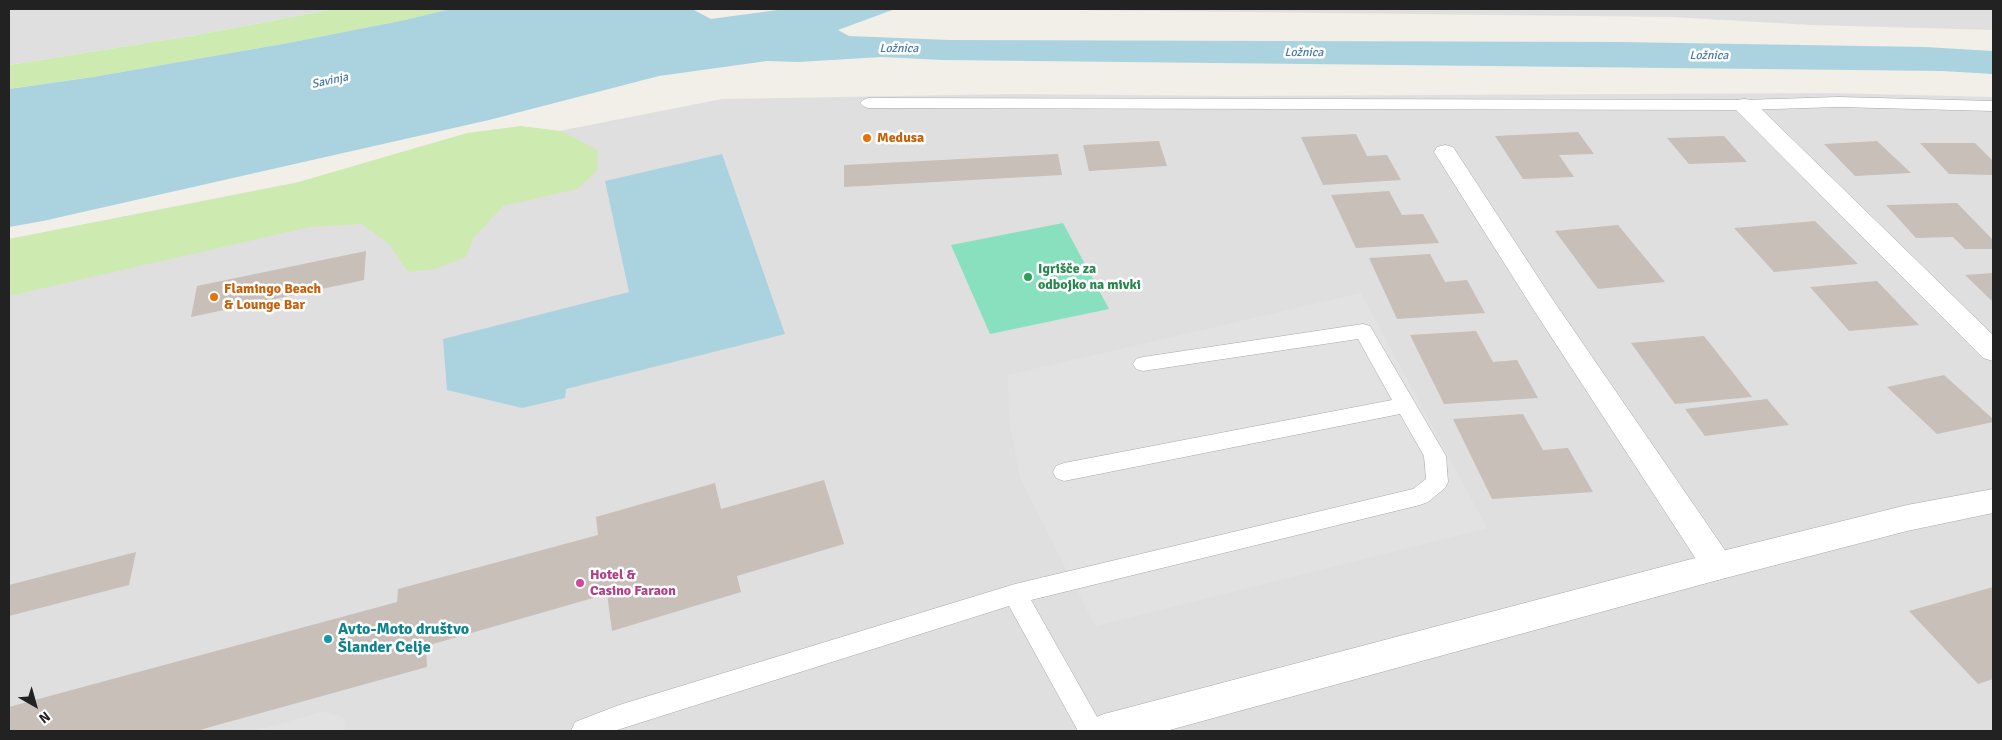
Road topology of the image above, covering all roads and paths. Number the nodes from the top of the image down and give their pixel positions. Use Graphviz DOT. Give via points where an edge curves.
graph roads {
  1 [pos="868,103"];
  2 [pos="1744,104"];
  3 [pos="1993,106"];
  4 [pos="1445,152"];
  5 [pos="1993,350"];
  6 [pos="1143,364"];
  7 [pos="1406,405"];
  8 [pos="1064,472"];
  9 [pos="1993,501"];
  10 [pos="1718,566"];
  11 [pos="1015,594"];
  12 [pos="584,731"];
  13 [pos="1092,731"];
  14 [pos="1104,731"];
  1 -- 2 [label="lane"];
  2 -- 3 [label="lane" via="1838,102"];
  2 -- 5 [label="street"];
  4 -- 10 [label="street"];
  6 -- 7 [label="lane" via="1363,331"];
  7 -- 8 [label="lane"];
  7 -- 11 [label="lane" via="1434,456 1437,482 1420,496"];
  9 -- 10 [label="street" via="1907,518"];
  10 -- 14 [label="street"];
  11 -- 12 [label="lane" via="619,717"];
  11 -- 13 [label="lane"];
}
